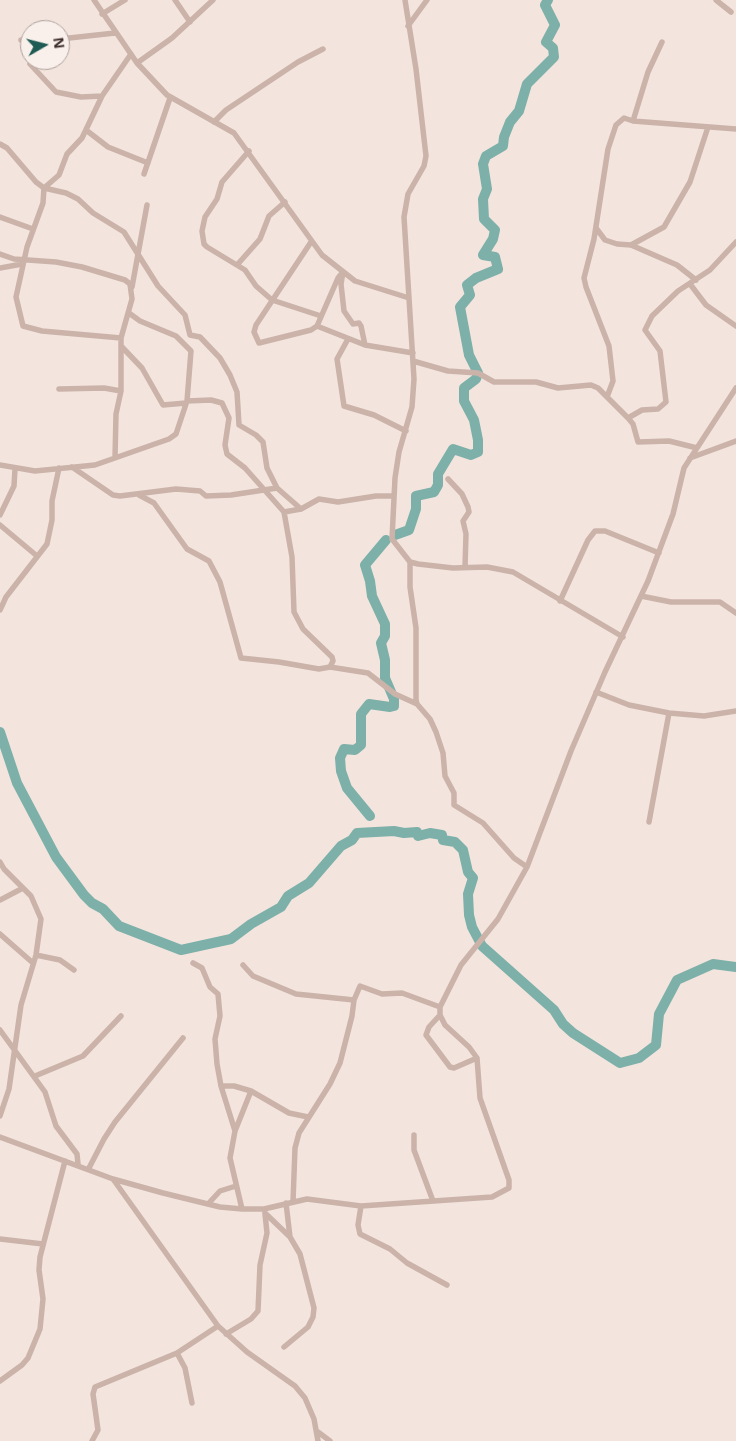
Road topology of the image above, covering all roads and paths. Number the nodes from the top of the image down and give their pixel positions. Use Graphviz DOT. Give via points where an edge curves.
graph roads {
  1 [pos="94,0"];
  2 [pos="124,0"];
  3 [pos="175,0"];
  4 [pos="213,0"];
  5 [pos="405,0"];
  6 [pos="427,0"];
  7 [pos="716,0"];
  8 [pos="731,12"];
  9 [pos="102,14"];
  10 [pos="190,22"];
  11 [pos="408,26"];
  12 [pos="115,33"];
  13 [pos="70,38"];
  14 [pos="662,42"];
  15 [pos="323,49"];
  16 [pos="131,54"];
  17 [pos="137,63"];
  18 [pos="36,70"];
  19 [pos="102,96"];
  20 [pos="170,98"];
  21 [pos="634,121"];
  22 [pos="214,122"];
  23 [pos="708,127"];
  24 [pos="736,129"];
  25 [pos="86,130"];
  26 [pos="0,144"];
  27 [pos="249,151"];
  28 [pos="148,163"];
  29 [pos="144,174"];
  30 [pos="44,188"];
  31 [pos="285,202"];
  32 [pos="147,205"];
  33 [pos="0,217"];
  34 [pos="596,228"];
  35 [pos="33,229"];
  36 [pos="311,242"];
  37 [pos="736,242"];
  38 [pos="631,245"];
  39 [pos="0,254"];
  40 [pos="137,254"];
  41 [pos="23,262"];
  42 [pos="237,265"];
  43 [pos="0,268"];
  44 [pos="342,273"];
  45 [pos="693,282"];
  46 [pos="132,287"];
  47 [pos="409,298"];
  48 [pos="272,300"];
  49 [pos="129,313"];
  50 [pos="321,316"];
  51 [pos="318,326"];
  52 [pos="736,326"];
  53 [pos="121,338"];
  54 [pos="348,339"];
  55 [pos="365,345"];
  56 [pos="122,347"];
  57 [pos="413,353"];
  58 [pos="413,361"];
  59 [pos="736,388"];
  60 [pos="59,389"];
  61 [pos="120,391"];
  62 [pos="607,397"];
  63 [pos="733,398"];
  64 [pos="186,402"];
  65 [pos="628,418"];
  66 [pos="406,431"];
  67 [pos="736,441"];
  68 [pos="697,448"];
  69 [pos="115,458"];
  70 [pos="690,458"];
  71 [pos="0,465"];
  72 [pos="72,467"];
  73 [pos="59,468"];
  74 [pos="15,469"];
  75 [pos="448,479"];
  76 [pos="277,488"];
  77 [pos="265,491"];
  78 [pos="139,495"];
  79 [pos="392,496"];
  80 [pos="301,509"];
  81 [pos="284,512"];
  82 [pos="0,515"];
  83 [pos="0,525"];
  84 [pos="659,552"];
  85 [pos="38,556"];
  86 [pos="410,562"];
  87 [pos="465,567"];
  88 [pos="642,596"];
  89 [pos="560,601"];
  90 [pos="0,610"];
  91 [pos="736,614"];
  92 [pos="623,637"];
  93 [pos="330,667"];
  94 [pos="596,692"];
  95 [pos="416,704"];
  96 [pos="736,711"];
  97 [pos="669,713"];
  98 [pos="648,822"];
  99 [pos="0,862"];
  100 [pos="527,867"];
  101 [pos="23,888"];
  102 [pos="0,900"];
  103 [pos="0,934"];
  104 [pos="36,955"];
  105 [pos="33,964"];
  106 [pos="193,964"];
  107 [pos="243,965"];
  108 [pos="74,970"];
  109 [pos="354,1000"];
  110 [pos="440,1007"];
  111 [pos="440,1015"];
  112 [pos="121,1016"];
  113 [pos="0,1030"];
  114 [pos="183,1038"];
  115 [pos="14,1050"];
  116 [pos="477,1058"];
  117 [pos="35,1076"];
  118 [pos="221,1086"];
  119 [pos="252,1091"];
  120 [pos="0,1116"];
  121 [pos="308,1117"];
  122 [pos="235,1131"];
  123 [pos="414,1135"];
  124 [pos="0,1137"];
  125 [pos="65,1161"];
  126 [pos="78,1164"];
  127 [pos="89,1168"];
  128 [pos="113,1179"];
  129 [pos="236,1186"];
  130 [pos="433,1201"];
  131 [pos="293,1202"];
  132 [pos="286,1203"];
  133 [pos="208,1204"];
  134 [pos="361,1206"];
  135 [pos="242,1209"];
  136 [pos="264,1211"];
  137 [pos="290,1237"];
  138 [pos="0,1239"];
  139 [pos="43,1244"];
  140 [pos="446,1285"];
  141 [pos="218,1326"];
  142 [pos="226,1334"];
  143 [pos="284,1347"];
  144 [pos="177,1353"];
  145 [pos="0,1381"];
  146 [pos="192,1404"];
  147 [pos="318,1432"];
  148 [pos="92,1441"];
  149 [pos="318,1441"];
  150 [pos="330,1441"];
  1 -- 9 [label="street"];
  2 -- 9 [label="street"];
  3 -- 10 [label="street"];
  4 -- 10 [label="street"];
  5 -- 11 [label="street"];
  6 -- 11 [label="street"];
  7 -- 8 [label="street"];
  9 -- 12 [label="street"];
  10 -- 17 [label="street"];
  11 -- 47 [label="street" via="426,156 405,204"];
  12 -- 13 [label="street"];
  12 -- 16 [label="street"];
  14 -- 21 [label="street" via="648,72"];
  15 -- 22 [label="street" via="298,62"];
  16 -- 17 [label="street"];
  16 -- 19 [label="street"];
  17 -- 20 [label="street"];
  18 -- 19 [label="street" via="56,92 81,97"];
  19 -- 25 [label="street"];
  20 -- 22 [label="street"];
  20 -- 28 [label="street"];
  21 -- 23 [label="street"];
  21 -- 34 [label="street" via="621,119 612,136"];
  22 -- 27 [label="street" via="234,133"];
  23 -- 24 [label="street"];
  23 -- 38 [label="street" via="690,182 664,227"];
  25 -- 28 [label="street" via="108,147"];
  25 -- 30 [label="street" via="67,154 58,175"];
  26 -- 30 [label="street"];
  27 -- 31 [label="street"];
  27 -- 42 [label="street" via="222,182 217,199 205,217 202,231 207,247"];
  28 -- 29 [label="street"];
  30 -- 35 [label="street" via="44,203"];
  30 -- 40 [label="street" via="78,199 93,213 121,229"];
  31 -- 36 [label="street"];
  31 -- 42 [label="street" via="269,216 260,239"];
  32 -- 40 [label="street"];
  33 -- 35 [label="street"];
  34 -- 38 [label="street" via="605,240"];
  34 -- 62 [label="street" via="584,278 610,346 613,381"];
  35 -- 41 [label="street"];
  36 -- 44 [label="street"];
  36 -- 48 [label="street"];
  37 -- 45 [label="street" via="710,270"];
  38 -- 45 [label="street" via="677,265"];
  39 -- 41 [label="street"];
  40 -- 46 [label="street"];
  40 -- 76 [label="street" via="158,286 185,315 190,335 200,337 220,358 238,392 239,425 263,442 267,468"];
  41 -- 43 [label="street"];
  41 -- 46 [label="street" via="82,267 125,280"];
  41 -- 53 [label="street" via="16,296 23,326 42,331"];
  42 -- 48 [label="street"];
  44 -- 47 [label="street" via="355,281"];
  44 -- 50 [label="street"];
  44 -- 55 [label="street" via="344,311 353,324 361,326"];
  45 -- 52 [label="street" via="706,305"];
  45 -- 65 [label="street" via="658,308 645,330 660,351 665,405 642,410"];
  46 -- 49 [label="street"];
  47 -- 57 [label="street"];
  48 -- 50 [label="street"];
  48 -- 51 [label="street" via="254,332 259,343"];
  49 -- 53 [label="street"];
  49 -- 64 [label="street" via="140,322 176,336 191,351"];
  50 -- 51 [label="street"];
  51 -- 54 [label="street"];
  53 -- 56 [label="street"];
  54 -- 55 [label="street"];
  54 -- 66 [label="street" via="337,359 344,406 374,415"];
  55 -- 57 [label="street"];
  56 -- 61 [label="street"];
  56 -- 64 [label="street" via="142,368 163,405"];
  57 -- 58 [label="street"];
  58 -- 62 [label="street" via="448,371 478,373 494,382 536,382 558,388 591,385"];
  58 -- 66 [label="street" via="412,408"];
  59 -- 63 [label="street"];
  60 -- 61 [label="street"];
  61 -- 69 [label="street"];
  62 -- 65 [label="street"];
  63 -- 68 [label="street"];
  64 -- 69 [label="street" via="179,429 169,439"];
  64 -- 77 [label="street" via="211,400 222,403 229,425 225,445 227,454"];
  65 -- 68 [label="street" via="638,442 669,441"];
  66 -- 79 [label="street"];
  67 -- 70 [label="street"];
  68 -- 70 [label="street"];
  69 -- 72 [label="street"];
  70 -- 84 [label="street"];
  71 -- 74 [label="street"];
  72 -- 73 [label="street"];
  72 -- 78 [label="street" via="112,495"];
  73 -- 74 [label="street"];
  73 -- 85 [label="street" via="49,536"];
  74 -- 82 [label="street" via="14,486"];
  75 -- 87 [label="street" via="462,494 469,512 463,521"];
  76 -- 77 [label="street"];
  76 -- 80 [label="street"];
  77 -- 78 [label="street" via="206,496 200,491 176,488"];
  77 -- 81 [label="street"];
  78 -- 93 [label="street" via="154,503 188,549 209,561 220,582 241,658 319,669"];
  79 -- 80 [label="street" via="338,502 319,499"];
  79 -- 86 [label="street" via="392,539"];
  80 -- 81 [label="street"];
  81 -- 93 [label="street" via="292,557 294,612 303,629 332,657"];
  83 -- 85 [label="street"];
  84 -- 88 [label="street"];
  84 -- 89 [label="street" via="605,531 595,531"];
  85 -- 90 [label="street"];
  86 -- 87 [label="street"];
  86 -- 95 [label="street" via="416,628"];
  87 -- 89 [label="street" via="513,572"];
  88 -- 91 [label="street" via="679,603 720,602"];
  88 -- 92 [label="street"];
  89 -- 92 [label="street"];
  92 -- 94 [label="street"];
  93 -- 95 [label="street" via="368,673"];
  94 -- 97 [label="street" via="629,705"];
  94 -- 100 [label="street"];
  95 -- 100 [label="street" via="430,719 436,732 443,753 445,776 454,793 454,805 484,823 514,858"];
  96 -- 97 [label="street" via="704,716"];
  97 -- 98 [label="street"];
  99 -- 101 [label="street"];
  100 -- 110 [label="street" via="498,919 461,965"];
  101 -- 102 [label="street"];
  101 -- 104 [label="street" via="36,904 41,919"];
  103 -- 105 [label="street"];
  104 -- 105 [label="street"];
  104 -- 108 [label="street" via="60,960"];
  105 -- 115 [label="street" via="21,1005"];
  106 -- 118 [label="street" via="201,966 210,986 218,994 220,1016 215,1045"];
  107 -- 109 [label="street" via="253,976 296,994"];
  109 -- 110 [label="street" via="360,986 382,994 402,993"];
  109 -- 121 [label="street" via="340,1063"];
  110 -- 111 [label="street"];
  111 -- 116 [label="street" via="445,1025 469,1046"];
  111 -- 116 [label="street" via="426,1034 450,1067"];
  112 -- 117 [label="street" via="83,1056"];
  113 -- 115 [label="street"];
  114 -- 127 [label="street" via="115,1122"];
  115 -- 117 [label="street"];
  115 -- 120 [label="street" via="9,1089"];
  116 -- 130 [label="street" via="480,1098 508,1175 509,1188 492,1197"];
  117 -- 126 [label="street" via="49,1099 60,1132 77,1154"];
  118 -- 119 [label="street"];
  118 -- 122 [label="street"];
  119 -- 121 [label="street" via="289,1113"];
  119 -- 122 [label="street"];
  121 -- 131 [label="street" via="295,1148"];
  122 -- 129 [label="street" via="230,1158"];
  123 -- 130 [label="street" via="414,1150"];
  124 -- 125 [label="street"];
  125 -- 126 [label="street"];
  125 -- 139 [label="street"];
  126 -- 127 [label="street"];
  127 -- 128 [label="street"];
  128 -- 133 [label="street"];
  128 -- 141 [label="street"];
  129 -- 133 [label="street" via="220,1191"];
  129 -- 135 [label="street"];
  130 -- 134 [label="street"];
  131 -- 132 [label="street"];
  131 -- 134 [label="street" via="319,1200"];
  132 -- 136 [label="street"];
  132 -- 137 [label="street"];
  133 -- 135 [label="street"];
  134 -- 140 [label="street" via="360,1234"];
  135 -- 136 [label="street"];
  136 -- 137 [label="street"];
  136 -- 142 [label="street" via="267,1233 260,1265 258,1311"];
  137 -- 143 [label="street" via="300,1254 314,1308 308,1327"];
  138 -- 139 [label="street"];
  139 -- 145 [label="street" via="39,1270 43,1299 40,1329 28,1358"];
  141 -- 142 [label="street"];
  141 -- 144 [label="street"];
  142 -- 147 [label="street" via="295,1386 310,1408"];
  144 -- 146 [label="street"];
  144 -- 148 [label="street" via="95,1387 98,1430"];
  147 -- 149 [label="street"];
  147 -- 150 [label="street"];
}
